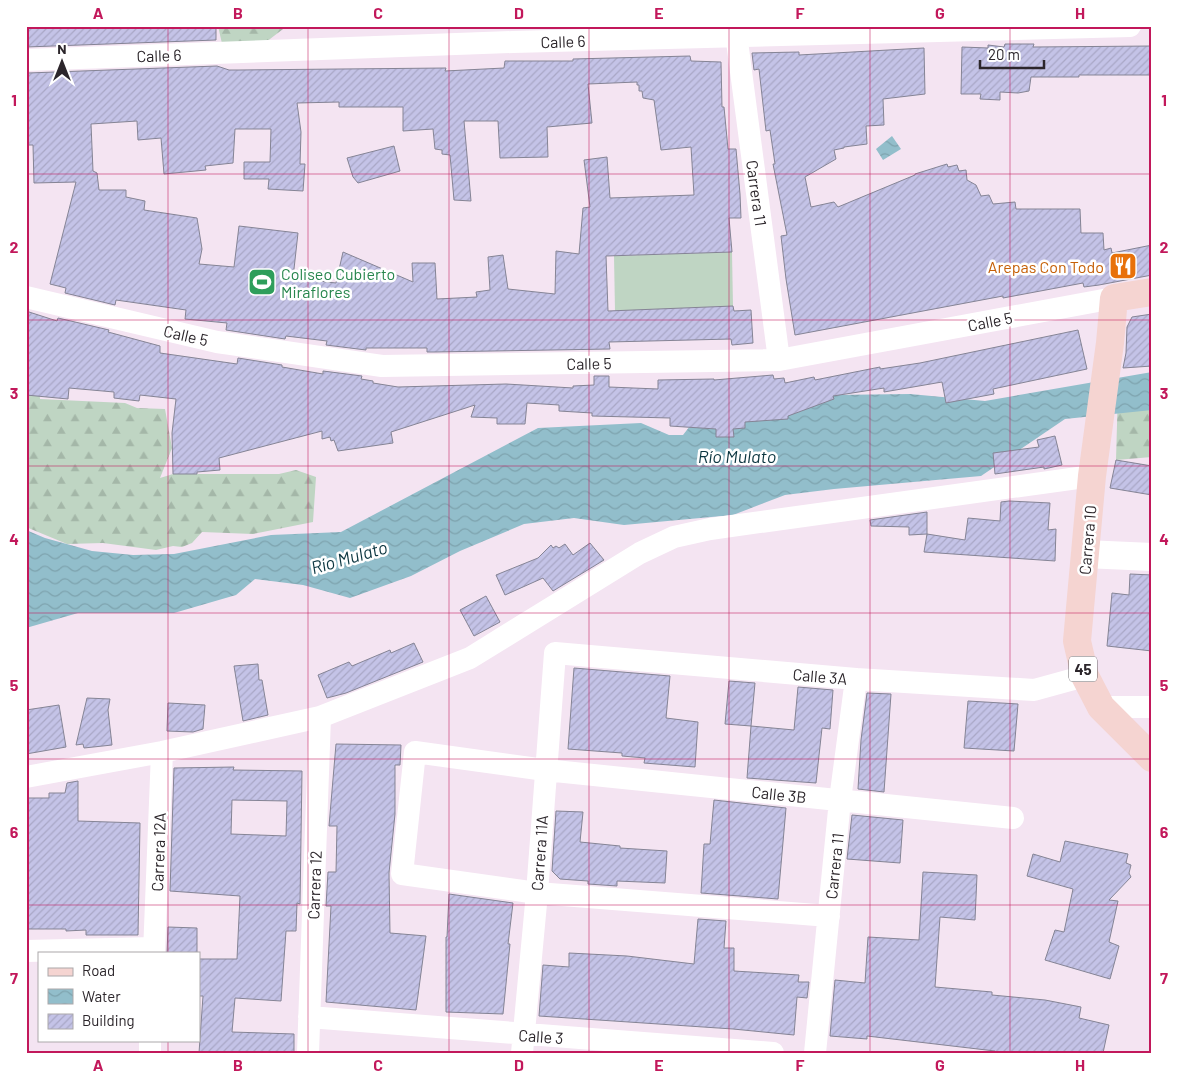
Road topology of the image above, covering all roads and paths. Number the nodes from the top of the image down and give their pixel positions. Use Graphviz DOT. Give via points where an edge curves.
graph roads {
  1 [pos="1130,26"];
  2 [pos="736,31"];
  3 [pos="512,34"];
  4 [pos="26,60"];
  5 [pos="1152,292"];
  6 [pos="26,297"];
  7 [pos="1114,298"];
  8 [pos="779,360"];
  9 [pos="1092,476"];
  10 [pos="1085,554"];
  11 [pos="1152,557"];
  12 [pos="555,653"];
  13 [pos="1085,676"];
  14 [pos="856,680"];
  15 [pos="1100,707"];
  16 [pos="1152,707"];
  17 [pos="320,717"];
  18 [pos="162,752"];
  19 [pos="1152,758"];
  20 [pos="545,770"];
  21 [pos="26,777"];
  22 [pos="840,800"];
  23 [pos="1013,818"];
  24 [pos="536,892"];
  25 [pos="829,916"];
  26 [pos="26,951"];
  27 [pos="154,951"];
  28 [pos="309,1017"];
  29 [pos="523,1044"];
  30 [pos="308,1053"];
  31 [pos="772,1053"];
  32 [pos="815,1053"];
  1 -- 2 [label="street, Calle 6"];
  2 -- 3 [label="street, Calle 6"];
  2 -- 8 [label="street, Carrera 11"];
  3 -- 4 [label="street, Calle 6"];
  5 -- 7 [label="main road, Calle 5"];
  6 -- 8 [label="street, Calle 5" via="217,342 382,366"];
  7 -- 8 [label="street, Calle 5"];
  7 -- 9 [label="main road, Carrera 10"];
  9 -- 10 [label="main road, Carrera 10"];
  9 -- 17 [label="street" via="710,529 674,537 640,553 470,658"];
  10 -- 11 [label="main road"];
  10 -- 13 [label="main road, Carrera 10 / 45" via="1077,641"];
  12 -- 14 [label="street, Calle 3A"];
  12 -- 20 [label="street, Carrera 11A"];
  13 -- 14 [label="street, Calle 3A" via="1034,690"];
  13 -- 15 [label="main road, Carrera 10 / 45"];
  14 -- 22 [label="street, Carrera 11"];
  15 -- 16 [label="street"];
  15 -- 19 [label="main road, Carrera 10 / 45"];
  17 -- 18 [label="street"];
  17 -- 28 [label="street, Carrera 12"];
  18 -- 21 [label="street"];
  18 -- 27 [label="street, Carrera 12A"];
  20 -- 22 [label="street, Calle 3B"];
  20 -- 24 [label="street, Carrera 11A"];
  20 -- 24 [label="street, Calle 3B" via="415,752 402,874"];
  22 -- 23 [label="street, Calle 3B"];
  22 -- 25 [label="street, Carrera 11"];
  24 -- 25 [label="street"];
  24 -- 29 [label="street, Carrera 11A"];
  25 -- 32 [label="street, Carrera 11"];
  26 -- 27 [label="street"];
  28 -- 29 [label="street, Calle 3"];
  28 -- 30 [label="street, Carrera 12"];
  29 -- 31 [label="street, Calle 3"];
}
